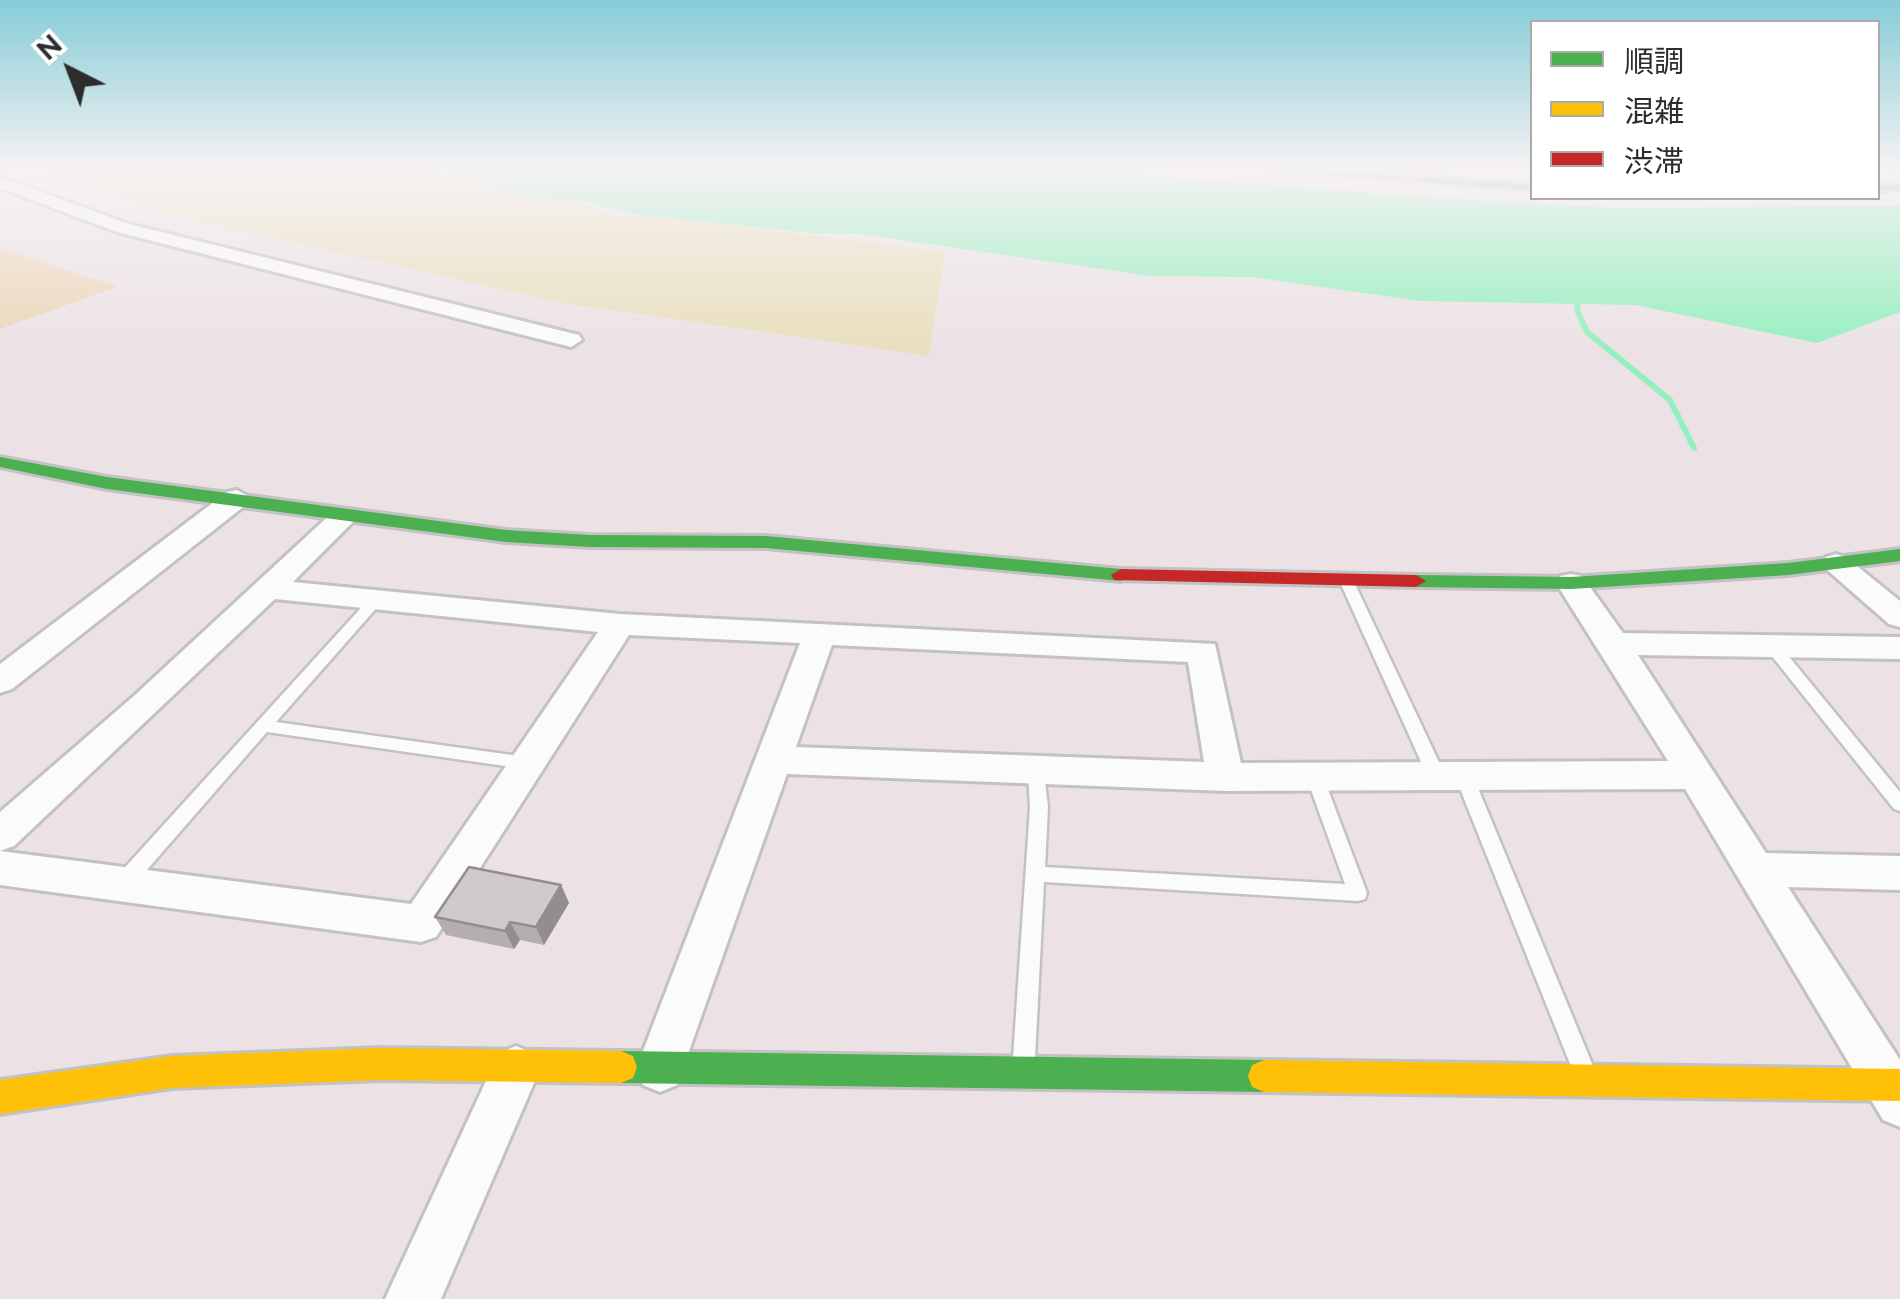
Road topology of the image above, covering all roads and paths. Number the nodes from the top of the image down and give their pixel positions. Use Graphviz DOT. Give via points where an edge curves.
graph roads {
  1 [pos="138,232"];
  2 [pos="572,340"];
  3 [pos="0,462"];
  4 [pos="237,498"];
  5 [pos="344,516"];
  6 [pos="1900,554"];
  7 [pos="1836,563"];
  8 [pos="1347,582"];
  9 [pos="1571,584"];
  10 [pos="267,589"];
  11 [pos="375,601"];
  12 [pos="1900,617"];
  13 [pos="620,624"];
  14 [pos="820,634"];
  15 [pos="1614,644"];
  16 [pos="1772,646"];
  17 [pos="1900,648"];
  18 [pos="0,681"];
  19 [pos="263,726"];
  20 [pos="776,760"];
  21 [pos="527,763"];
  22 [pos="1036,773"];
  23 [pos="1450,775"];
  24 [pos="1694,775"];
  25 [pos="1314,776"];
  26 [pos="1224,777"];
  27 [pos="1900,804"];
  28 [pos="0,835"];
  29 [pos="0,868"];
  30 [pos="1754,869"];
  31 [pos="1900,872"];
  32 [pos="1036,874"];
  33 [pos="122,884"];
  34 [pos="516,1069"];
  35 [pos="660,1069"];
  36 [pos="1024,1073"];
  37 [pos="1587,1079"];
  38 [pos="1897,1091"];
  39 [pos="0,1097"];
  40 [pos="413,1299"];
  1 -- 2 [label="street"];
  3 -- 4 [label="street"];
  4 -- 5 [label="street"];
  4 -- 18 [label="street"];
  5 -- 8 [label="street" via="506,536 766,542 1104,575"];
  5 -- 10 [label="street"];
  6 -- 7 [label="street"];
  7 -- 9 [label="street"];
  7 -- 12 [label="street"];
  8 -- 9 [label="street"];
  8 -- 23 [label="lane"];
  9 -- 15 [label="street"];
  10 -- 11 [label="street"];
  10 -- 28 [label="street"];
  11 -- 13 [label="street"];
  11 -- 19 [label="lane"];
  13 -- 14 [label="street"];
  13 -- 21 [label="street"];
  14 -- 20 [label="street"];
  14 -- 26 [label="street" via="1203,652"];
  15 -- 16 [label="street"];
  15 -- 24 [label="street"];
  16 -- 17 [label="street"];
  16 -- 27 [label="lane"];
  19 -- 21 [label="lane"];
  19 -- 33 [label="lane"];
  20 -- 22 [label="street"];
  20 -- 35 [label="street"];
  21 -- 33 [label="street" via="420,924"];
  22 -- 26 [label="street"];
  22 -- 32 [label="lane"];
  23 -- 24 [label="street"];
  23 -- 25 [label="street"];
  23 -- 37 [label="lane"];
  24 -- 30 [label="street"];
  25 -- 26 [label="street"];
  25 -- 32 [label="lane" via="1358,893"];
  29 -- 33 [label="street"];
  30 -- 31 [label="street"];
  30 -- 38 [label="street"];
  32 -- 36 [label="lane"];
  34 -- 35 [label="street"];
  34 -- 39 [label="street" via="277,1066 172,1072"];
  34 -- 40 [label="street"];
  35 -- 36 [label="street"];
  36 -- 37 [label="street"];
  37 -- 38 [label="street"];
}
